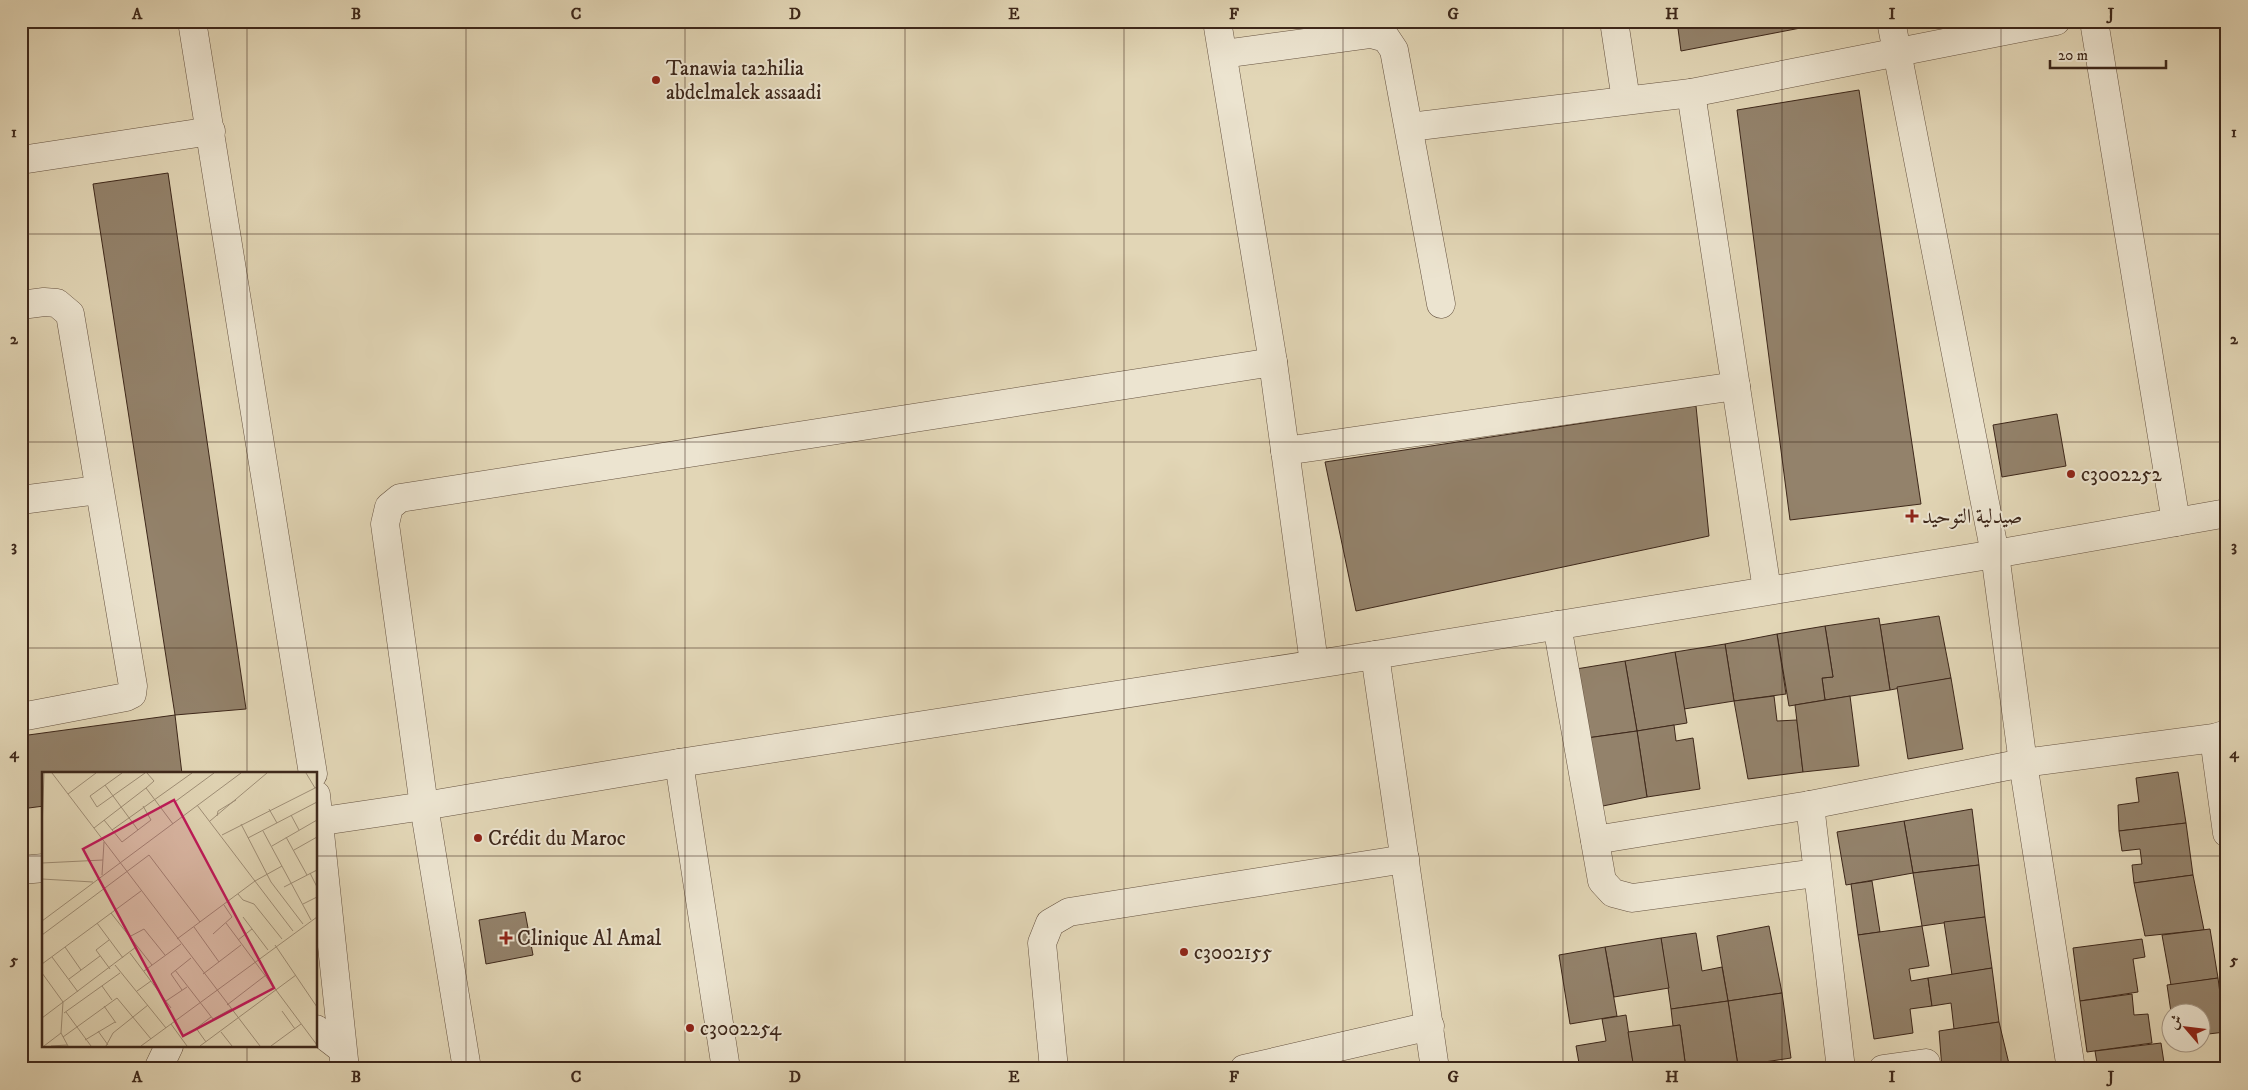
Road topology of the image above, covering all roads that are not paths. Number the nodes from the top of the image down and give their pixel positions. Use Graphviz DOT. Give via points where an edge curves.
graph roads {
  1 [pos="192,21"];
  2 [pos="1217,21"];
  3 [pos="1614,21"];
  4 [pos="1890,21"];
  5 [pos="2056,21"];
  6 [pos="2094,21"];
  7 [pos="1895,52"];
  8 [pos="1223,54"];
  9 [pos="1691,93"];
  10 [pos="1626,100"];
  11 [pos="1410,126"];
  12 [pos="211,131"];
  13 [pos="21,160"];
  14 [pos="1442,304"];
  15 [pos="21,305"];
  16 [pos="1273,362"];
  17 [pos="1736,386"];
  18 [pos="1285,451"];
  19 [pos="98,490"];
  20 [pos="21,500"];
  21 [pos="2227,513"];
  22 [pos="2176,522"];
  23 [pos="1995,554"];
  24 [pos="1767,590"];
  25 [pos="1557,625"];
  26 [pos="1375,654"];
  27 [pos="1314,663"];
  28 [pos="21,716"];
  29 [pos="2220,736"];
  30 [pos="679,763"];
  31 [pos="2023,763"];
  32 [pos="313,772"];
  33 [pos="1810,805"];
  34 [pos="424,806"];
  35 [pos="318,813"];
  36 [pos="2227,833"];
  37 [pos="1595,840"];
  38 [pos="1405,859"];
  39 [pos="42,868"];
  40 [pos="21,870"];
  41 [pos="1816,872"];
  42 [pos="1430,1026"];
  43 [pos="318,1031"];
  44 [pos="168,1048"];
  45 [pos="344,1059"];
  46 [pos="1926,1063"];
  47 [pos="158,1069"];
  48 [pos="467,1069"];
  49 [pos="726,1069"];
  50 [pos="1054,1069"];
  51 [pos="1244,1069"];
  52 [pos="1435,1069"];
  53 [pos="1841,1069"];
  54 [pos="1882,1069"];
  55 [pos="2071,1069"];
  1 -- 12 [label="street"];
  2 -- 8 [label="street"];
  3 -- 10 [label="street"];
  4 -- 7 [label="street"];
  5 -- 7 [label="street"];
  6 -- 22 [label="street"];
  7 -- 9 [label="street"];
  7 -- 23 [label="street"];
  8 -- 11 [label="street" via="1371,34 1386,38 1394,50"];
  8 -- 16 [label="street"];
  9 -- 10 [label="street"];
  9 -- 17 [label="street"];
  10 -- 11 [label="street"];
  11 -- 14 [label="street"];
  12 -- 13 [label="street"];
  12 -- 32 [label="street"];
  15 -- 19 [label="street" via="57,303 70,314"];
  16 -- 18 [label="street"];
  16 -- 34 [label="street" via="400,498 389,507 385,524"];
  17 -- 18 [label="street"];
  17 -- 24 [label="street"];
  18 -- 27 [label="street"];
  19 -- 20 [label="street"];
  19 -- 28 [label="street" via="132,694"];
  21 -- 22 [label="street"];
  22 -- 23 [label="street"];
  23 -- 24 [label="street"];
  23 -- 31 [label="street"];
  24 -- 25 [label="street"];
  25 -- 26 [label="street"];
  25 -- 37 [label="street"];
  26 -- 27 [label="street"];
  26 -- 38 [label="street"];
  27 -- 30 [label="street"];
  29 -- 31 [label="street"];
  29 -- 36 [label="street"];
  30 -- 34 [label="street"];
  30 -- 49 [label="street"];
  31 -- 33 [label="street"];
  31 -- 55 [label="street"];
  33 -- 37 [label="street"];
  33 -- 41 [label="street"];
  34 -- 35 [label="street"];
  34 -- 48 [label="street"];
  35 -- 45 [label="street"];
  37 -- 41 [label="street" via="1602,880 1613,893 1632,898"];
  38 -- 42 [label="street"];
  38 -- 50 [label="street" via="1069,912 1050,923 1042,943"];
  39 -- 40 [label="street"];
  41 -- 53 [label="street"];
  42 -- 51 [label="street"];
  42 -- 52 [label="street"];
  43 -- 45 [label="street"];
  44 -- 47 [label="street"];
  46 -- 54 [label="street"];
}
